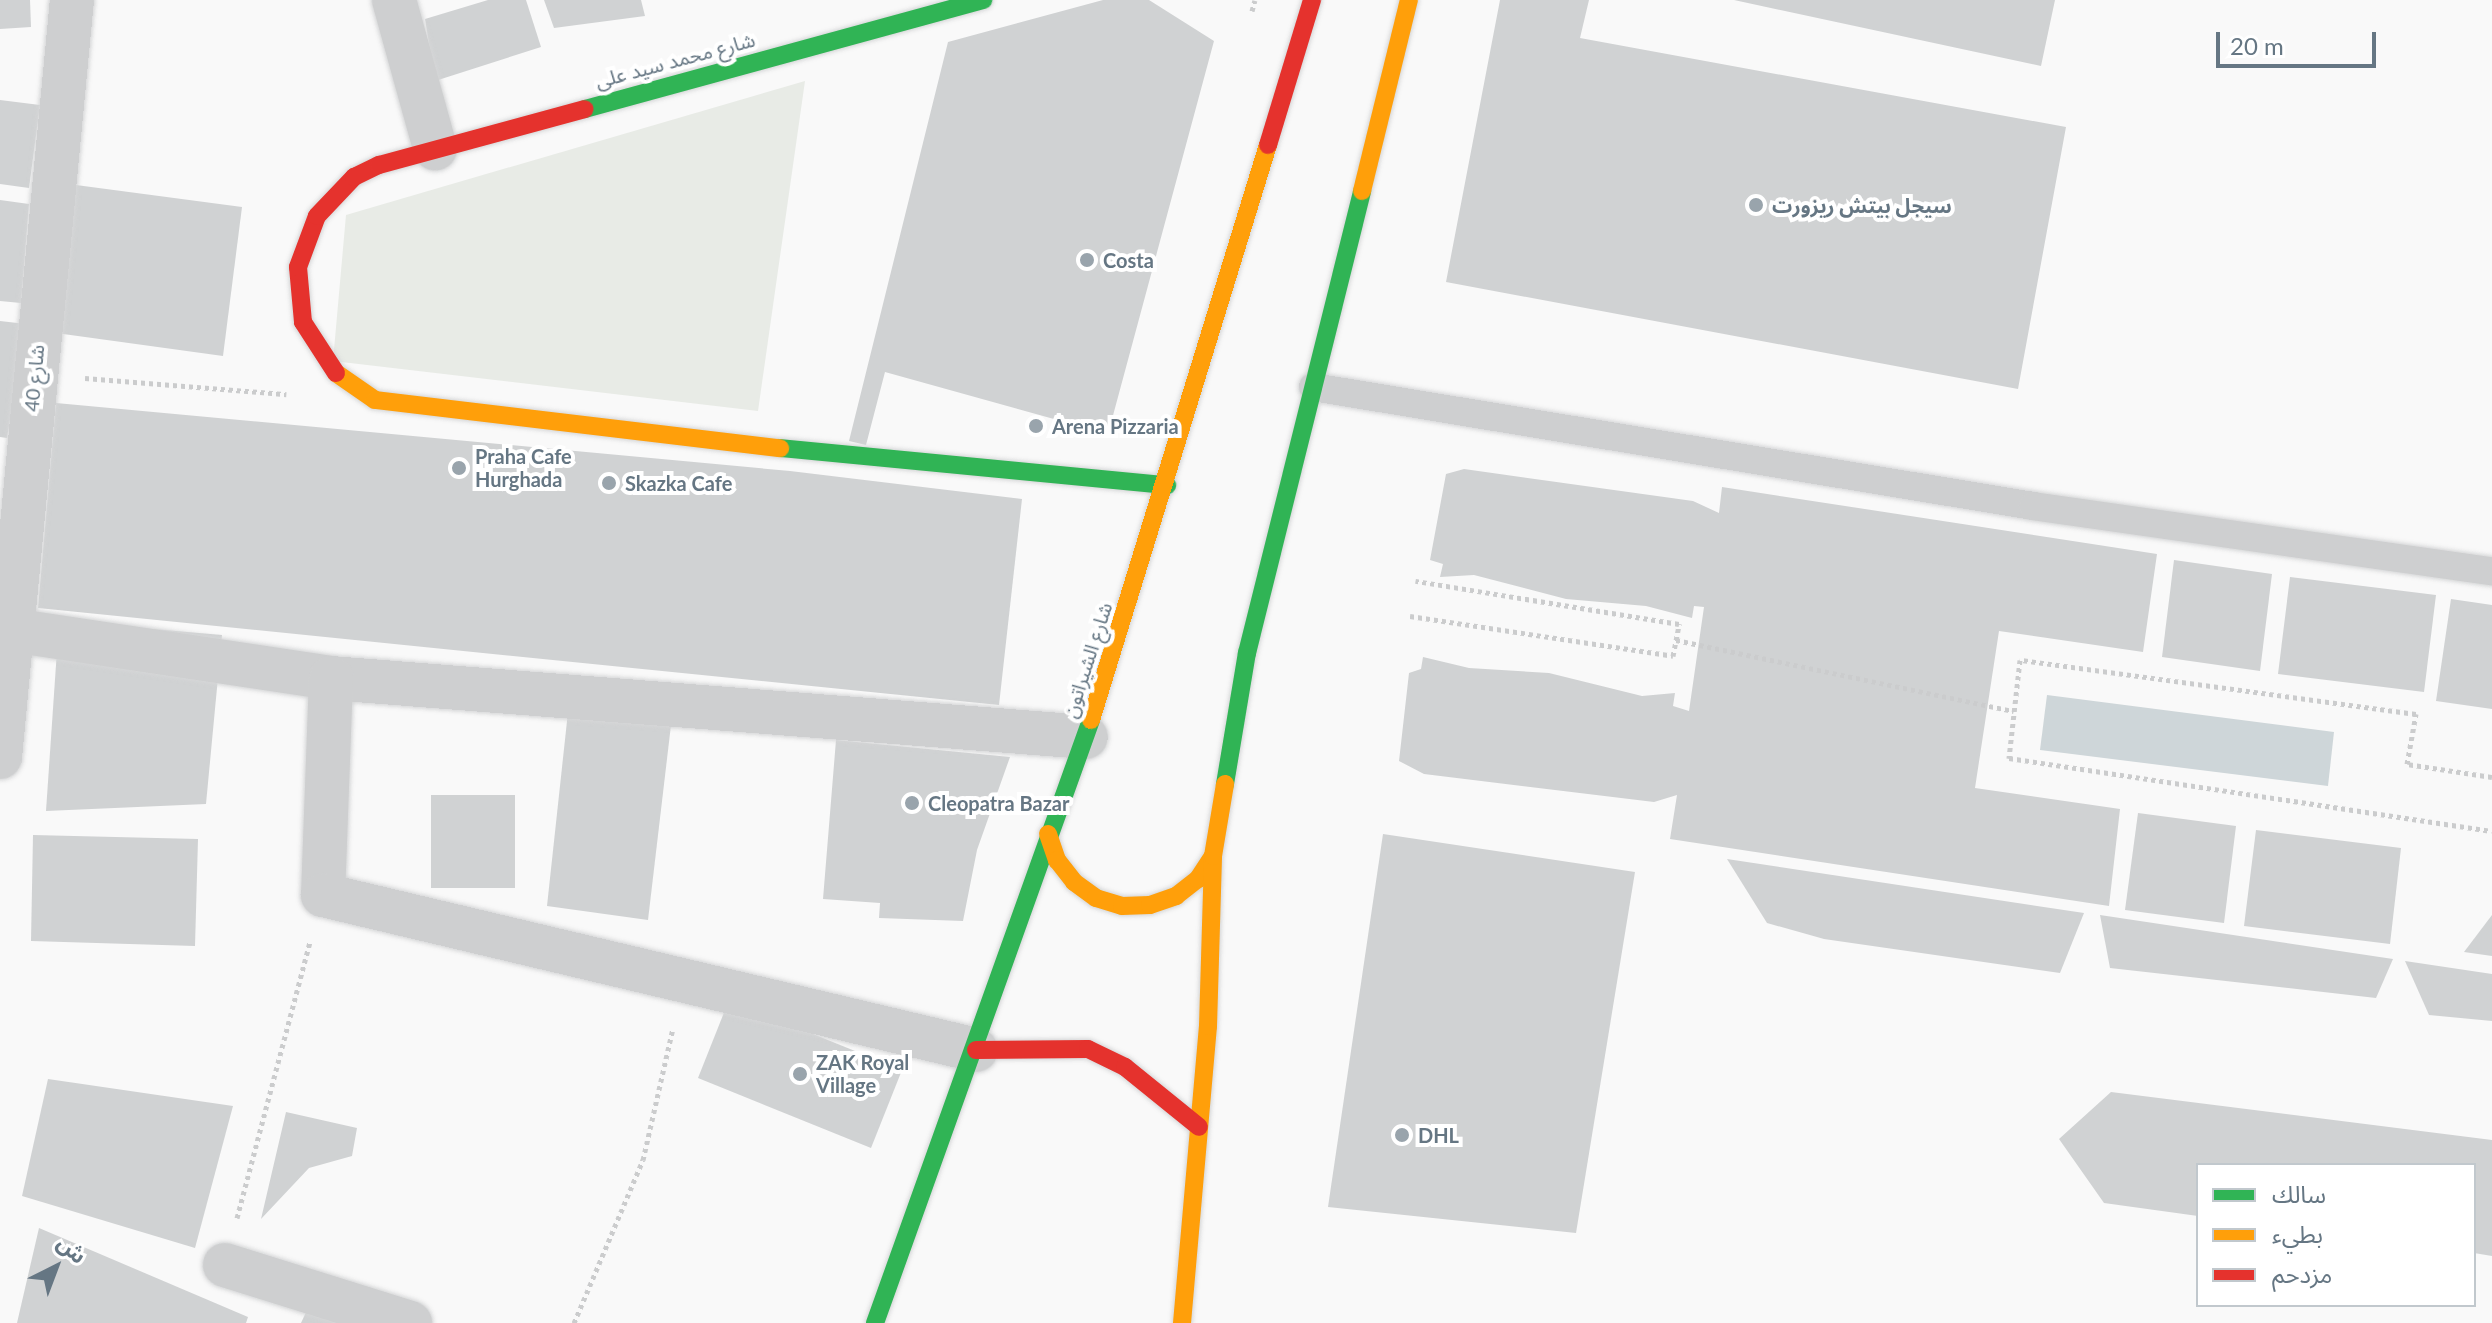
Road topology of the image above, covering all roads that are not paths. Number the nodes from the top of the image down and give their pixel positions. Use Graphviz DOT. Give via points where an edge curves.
graph roads {
  1 [pos="72,0"];
  2 [pos="394,0"];
  3 [pos="983,0"];
  4 [pos="1312,0"];
  5 [pos="1409,0"];
  6 [pos="435,148"];
  7 [pos="1313,387"];
  8 [pos="1167,485"];
  9 [pos="2492,571"];
  10 [pos="11,630"];
  11 [pos="331,678"];
  12 [pos="1086,737"];
  13 [pos="0,757"];
  14 [pos="1048,834"];
  15 [pos="1213,856"];
  16 [pos="976,1050"];
  17 [pos="1199,1127"];
  18 [pos="225,1265"];
  19 [pos="410,1323"];
  20 [pos="875,1323"];
  21 [pos="1182,1323"];
  1 -- 10 [label="street, شارع 40"];
  2 -- 6 [label="street"];
  3 -- 6 [label="street, شارع محمد سيد على"];
  4 -- 8 [label="street, شارع الشيراتون"];
  5 -- 7 [label="street"];
  6 -- 8 [label="street, شارع محمد سيد على" via="379,165 333,194 305,241 298,267 303,322 314,346 330,369 375,400 927,465"];
  7 -- 9 [label="lane" via="2033,506"];
  7 -- 15 [label="street" via="1247,653"];
  8 -- 12 [label="street, شارع الشيراتون"];
  10 -- 11 [label="street"];
  10 -- 13 [label="street, شارع 40"];
  11 -- 12 [label="street"];
  11 -- 16 [label="street" via="323,895"];
  12 -- 14 [label="street, شارع الشيراتون"];
  14 -- 15 [label="street" via="1057,860 1074,882 1096,898 1122,906 1150,905 1176,896 1198,879"];
  14 -- 16 [label="street, شارع الشيراتون"];
  15 -- 17 [label="street"];
  16 -- 17 [label="street" via="1088,1049 1125,1067"];
  16 -- 20 [label="street, شارع الشيراتون"];
  17 -- 21 [label="street"];
  18 -- 19 [label="street"];
}
